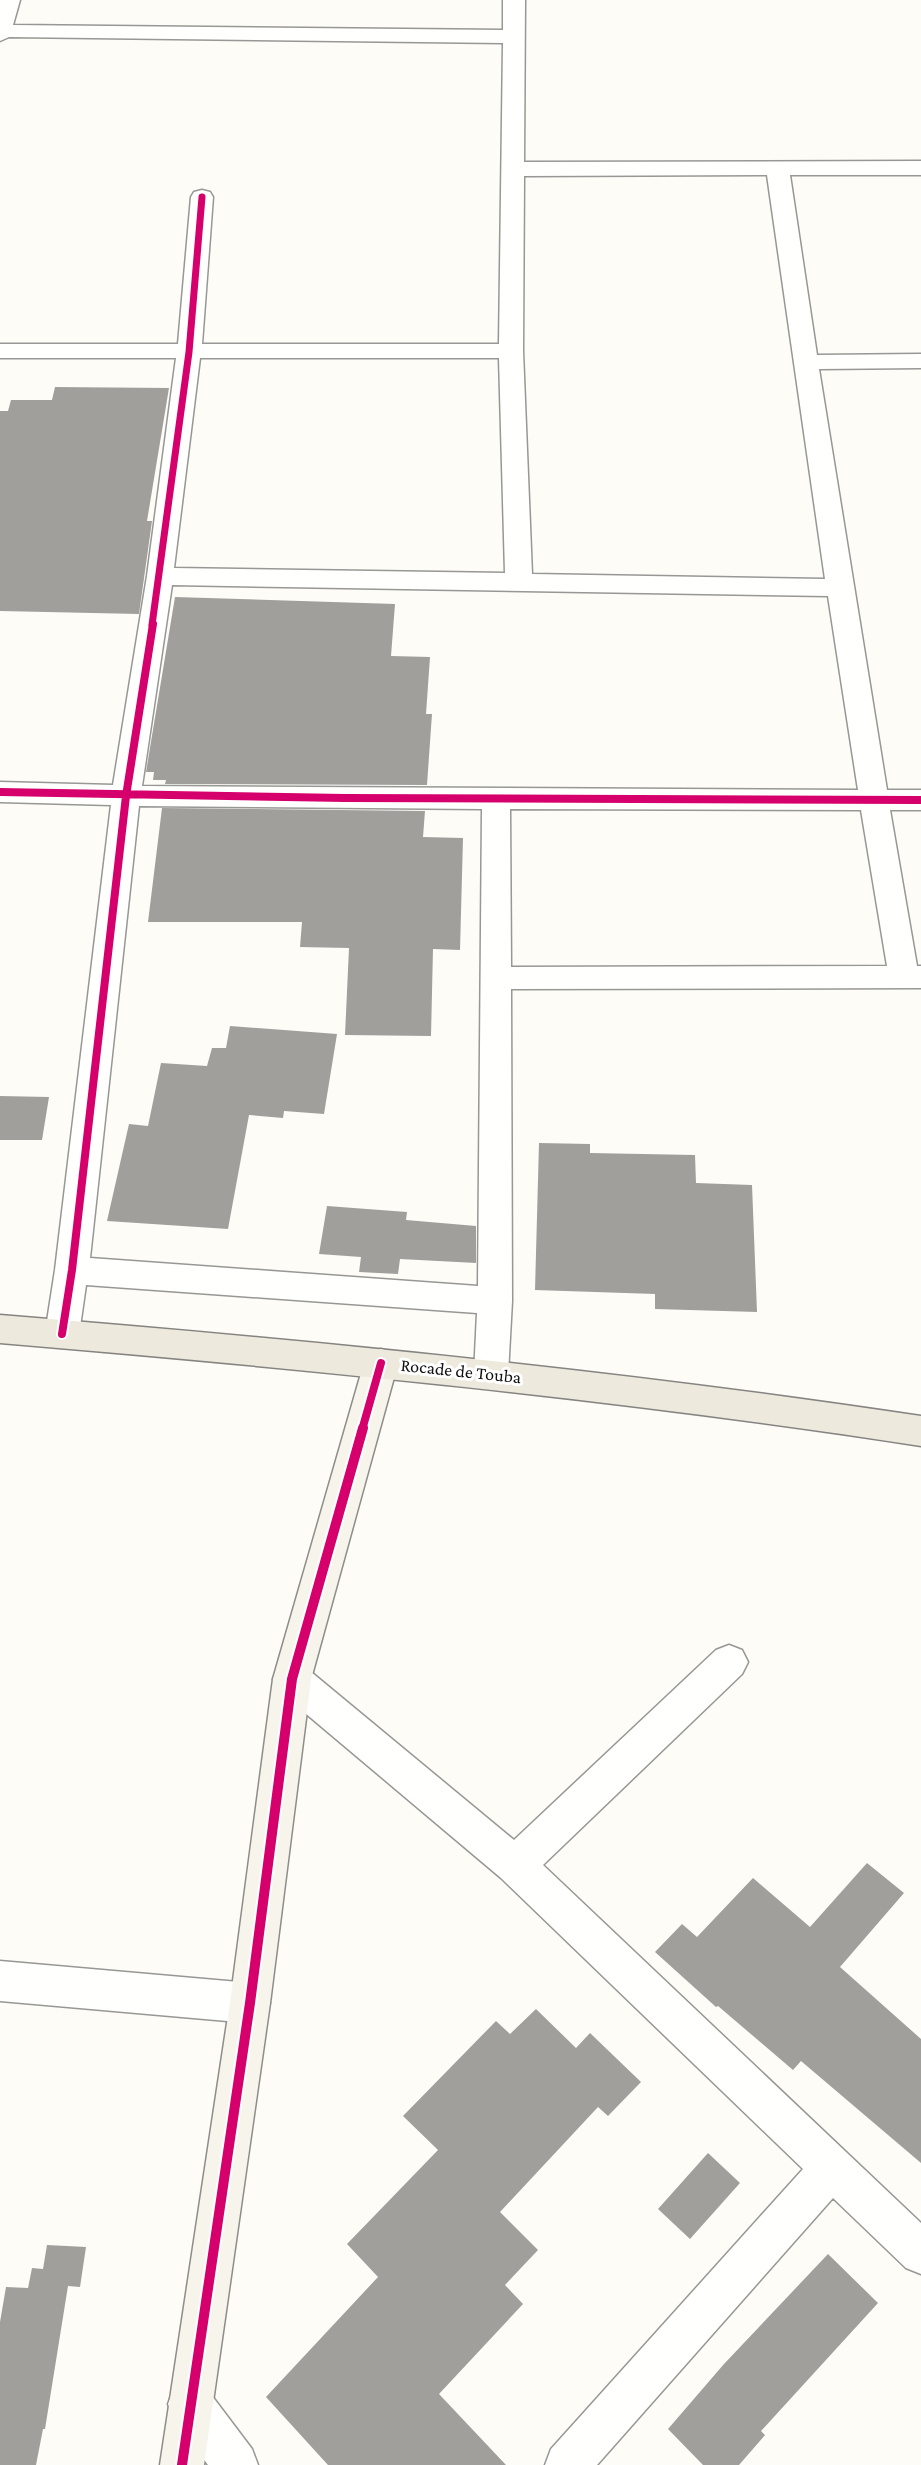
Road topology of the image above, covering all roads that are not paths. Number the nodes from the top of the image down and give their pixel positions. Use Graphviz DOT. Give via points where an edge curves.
graph roads {
  1 [pos="9,0"];
  2 [pos="514,0"];
  3 [pos="0,33"];
  4 [pos="514,37"];
  5 [pos="921,168"];
  6 [pos="512,169"];
  7 [pos="778,169"];
  8 [pos="202,197"];
  9 [pos="0,351"];
  10 [pos="511,351"];
  11 [pos="189,352"];
  12 [pos="921,361"];
  13 [pos="805,362"];
  14 [pos="160,576"];
  15 [pos="519,581"];
  16 [pos="840,588"];
  17 [pos="0,792"];
  18 [pos="126,796"];
  19 [pos="496,800"];
  20 [pos="873,800"];
  21 [pos="921,800"];
  22 [pos="912,977"];
  23 [pos="496,978"];
  24 [pos="72,1270"];
  25 [pos="495,1301"];
  26 [pos="0,1329"];
  27 [pos="62,1334"];
  28 [pos="381,1364"];
  29 [pos="491,1374"];
  30 [pos="921,1431"];
  31 [pos="729,1662"];
  32 [pos="292,1679"];
  33 [pos="515,1865"];
  34 [pos="0,1981"];
  35 [pos="250,2003"];
  36 [pos="831,2169"];
  37 [pos="921,2253"];
  38 [pos="190,2404"];
  39 [pos="182,2465"];
  40 [pos="236,2465"];
  41 [pos="567,2465"];
  1 -- 3 [label="street"];
  2 -- 4 [label="street"];
  3 -- 4 [label="street"];
  4 -- 6 [label="street"];
  5 -- 7 [label="street"];
  6 -- 7 [label="street"];
  6 -- 10 [label="street"];
  7 -- 13 [label="street"];
  8 -- 11 [label="street"];
  9 -- 11 [label="street"];
  10 -- 11 [label="street"];
  10 -- 15 [label="street"];
  11 -- 14 [label="street"];
  12 -- 13 [label="street"];
  13 -- 16 [label="street"];
  14 -- 15 [label="street"];
  14 -- 18 [label="street"];
  15 -- 16 [label="street"];
  16 -- 20 [label="street"];
  17 -- 18 [label="street"];
  18 -- 19 [label="street"];
  18 -- 24 [label="street"];
  19 -- 20 [label="street"];
  19 -- 23 [label="street"];
  20 -- 21 [label="street"];
  20 -- 22 [label="street"];
  22 -- 23 [label="street"];
  23 -- 25 [label="street"];
  24 -- 25 [label="street"];
  24 -- 27 [label="street"];
  25 -- 29 [label="street"];
  26 -- 27 [label="main road, Rocade de Touba"];
  27 -- 28 [label="main road, Rocade de Touba"];
  28 -- 29 [label="main road, Rocade de Touba"];
  28 -- 32 [label="street"];
  29 -- 30 [label="main road, Rocade de Touba" via="654,1391"];
  31 -- 33 [label="street"];
  32 -- 33 [label="street"];
  32 -- 35 [label="street"];
  33 -- 36 [label="street"];
  34 -- 35 [label="street"];
  35 -- 38 [label="street"];
  36 -- 37 [label="street"];
  36 -- 41 [label="street"];
  38 -- 39 [label="street"];
  38 -- 40 [label="street"];
}
